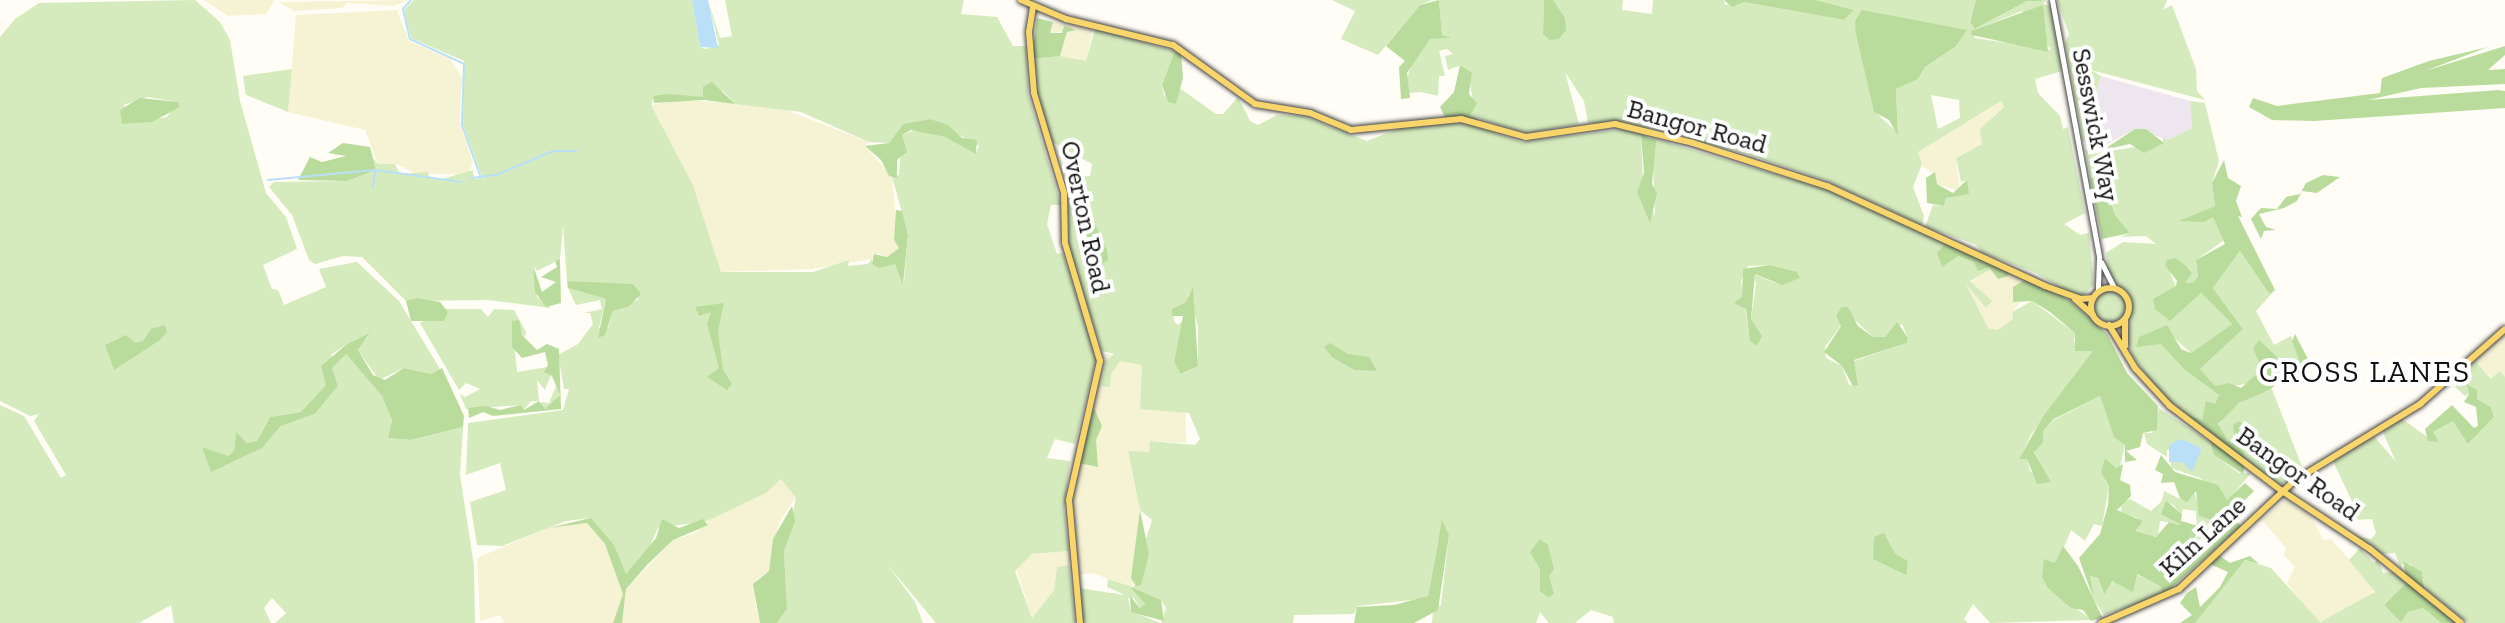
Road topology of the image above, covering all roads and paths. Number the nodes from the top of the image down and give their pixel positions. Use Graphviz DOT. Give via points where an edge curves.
graph roads {
  1 [pos="1021,0"];
  2 [pos="2052,0"];
  3 [pos="1033,7"];
  4 [pos="2099,257"];
  5 [pos="2114,288"];
  6 [pos="2096,295"];
  7 [pos="2070,296"];
  8 [pos="2127,315"];
  9 [pos="2095,318"];
  10 [pos="2109,325"];
  11 [pos="2505,329"];
  12 [pos="2127,350"];
  13 [pos="2282,491"];
  14 [pos="1080,623"];
  15 [pos="2101,623"];
  16 [pos="2461,623"];
  1 -- 3 [label="main road, Bangor Road"];
  2 -- 4 [label="street, Sesswick Way"];
  3 -- 7 [label="main road, Bangor Road" via="1173,45 1255,104 1310,113 1351,130 1461,119 1526,137 1615,124 1693,143 1827,186"];
  3 -- 14 [label="main road, Overton Road" via="1029,32 1034,93 1064,193 1065,243 1100,361 1069,500"];
  4 -- 5 [label="street, Sesswick Way"];
  4 -- 6 [label="street, Sesswick Way"];
  5 -- 6 [label="main road"];
  5 -- 8 [label="main road" via="2127,299"];
  6 -- 7 [label="main road, Bangor Road"];
  6 -- 9 [label="main road"];
  7 -- 9 [label="main road, Bangor Road"];
  8 -- 10 [label="main road"];
  8 -- 12 [label="main road"];
  9 -- 10 [label="main road"];
  10 -- 12 [label="main road, Bangor Road"];
  11 -- 13 [label="main road, Kiln Lane" via="2420,404 2317,463"];
  12 -- 13 [label="main road, Bangor Road" via="2170,406"];
  13 -- 15 [label="main road, Kiln Lane" via="2179,589"];
  13 -- 16 [label="main road, Bangor Road" via="2370,549"];
}
